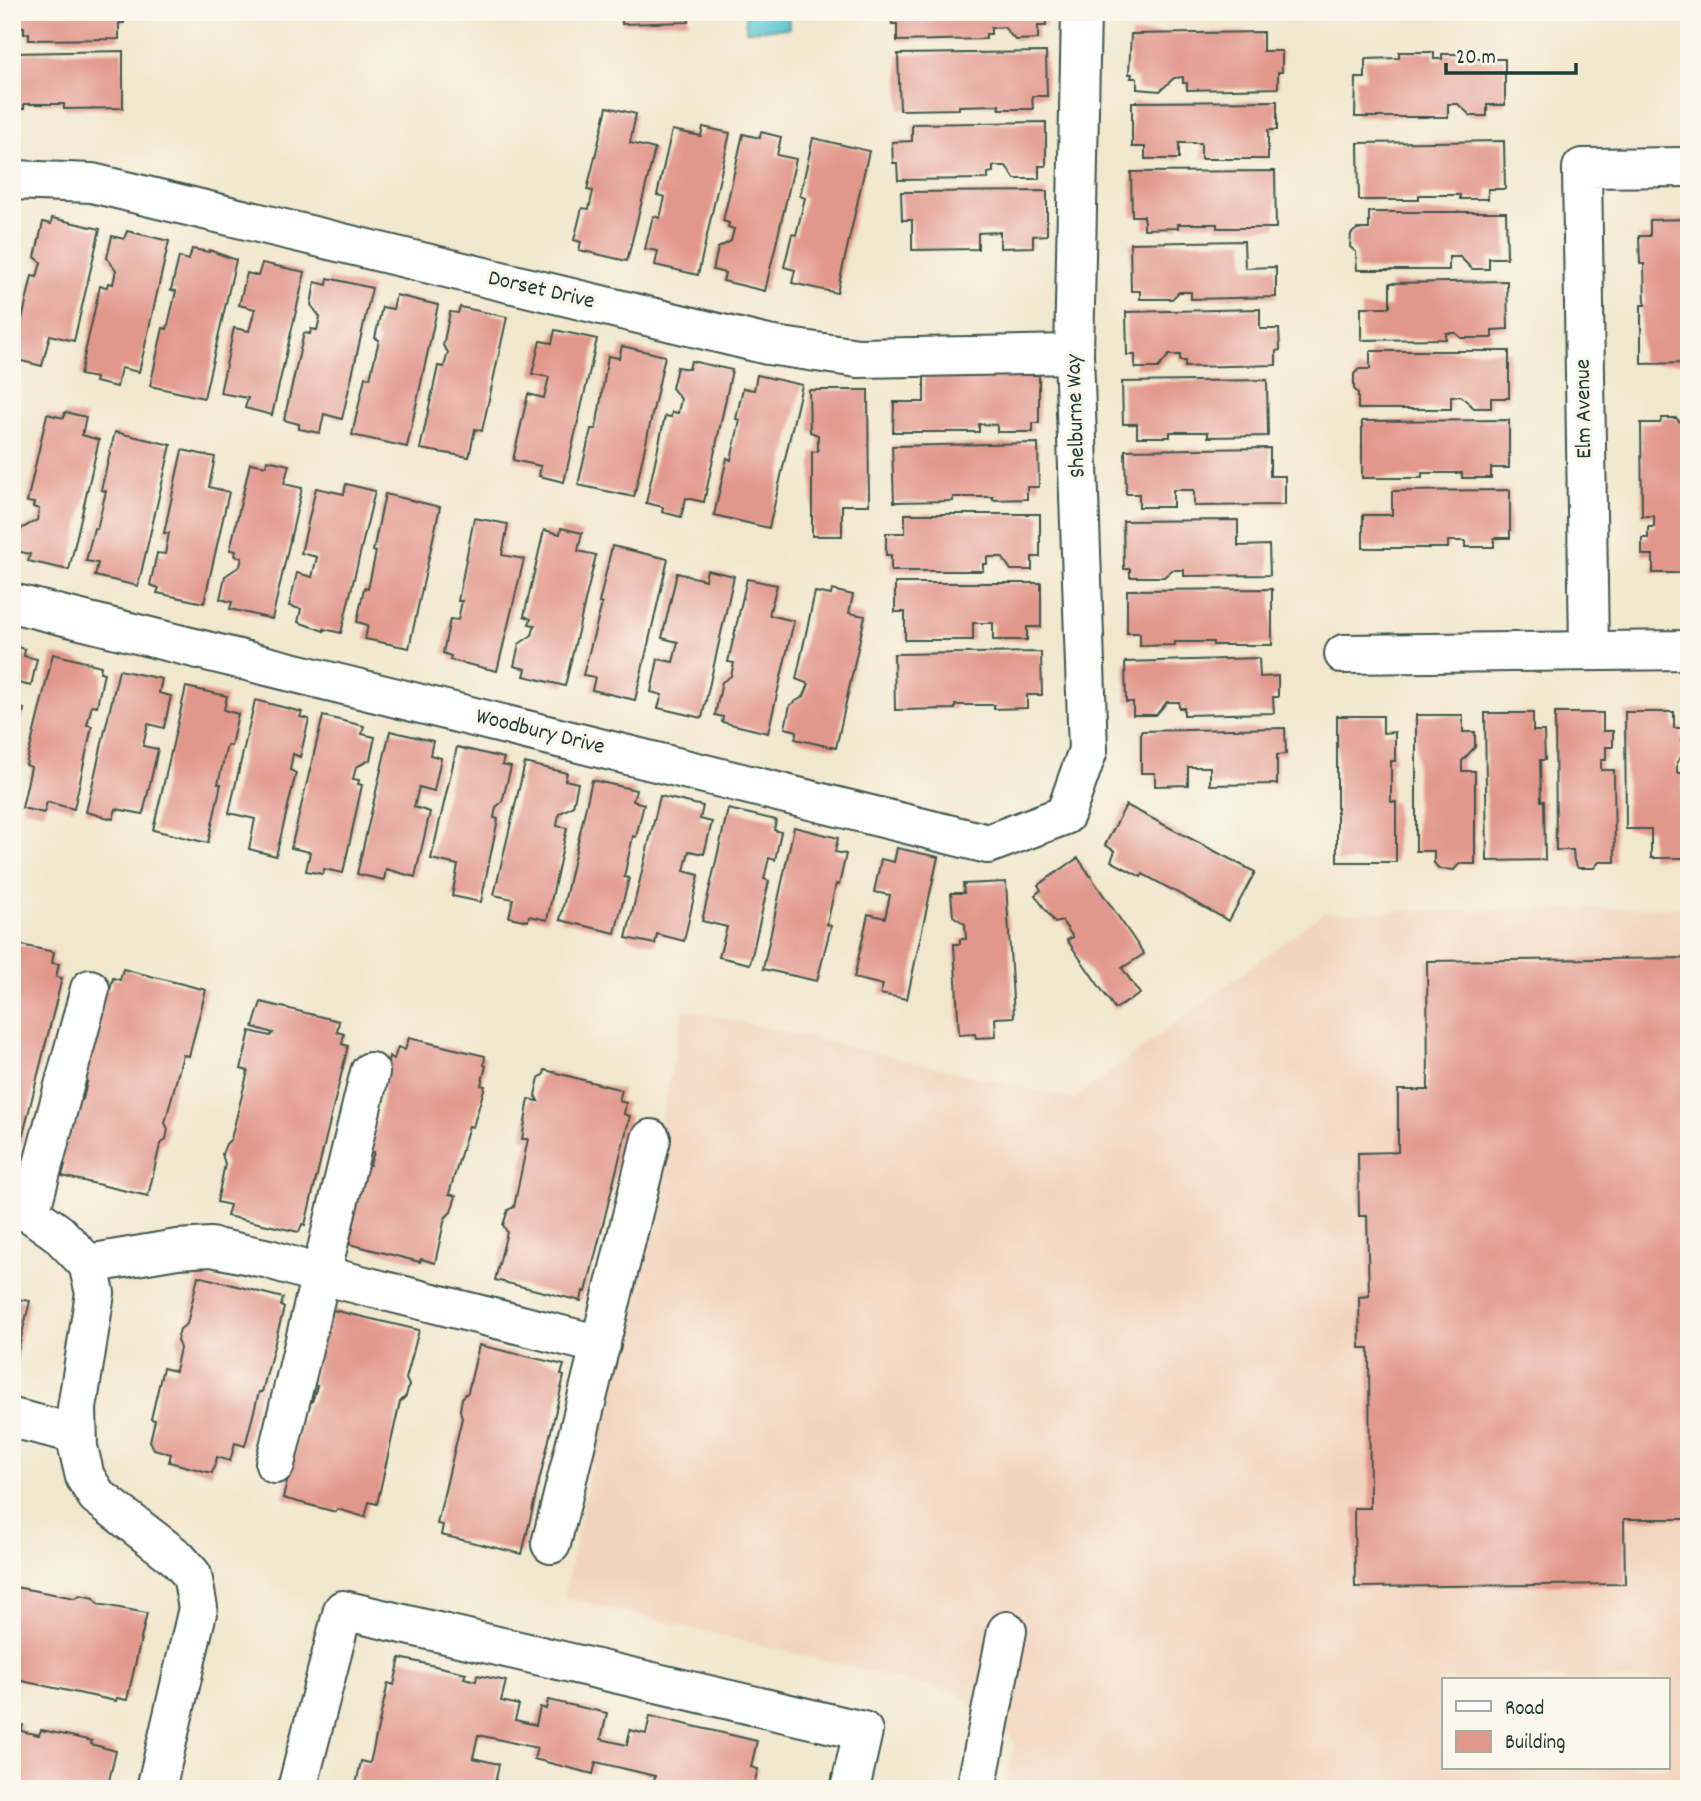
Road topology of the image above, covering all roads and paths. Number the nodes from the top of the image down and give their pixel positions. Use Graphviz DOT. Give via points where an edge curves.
graph roads {
  1 [pos="1081,12"];
  2 [pos="1689,167"];
  3 [pos="12,180"];
  4 [pos="1074,354"];
  5 [pos="12,603"];
  6 [pos="1589,650"];
  7 [pos="1689,650"];
  8 [pos="1344,654"];
  9 [pos="1065,815"];
  10 [pos="90,989"];
  11 [pos="370,1072"];
  12 [pos="651,1139"];
  13 [pos="21,1211"];
  14 [pos="88,1264"];
  15 [pos="321,1275"];
  16 [pos="601,1345"];
  17 [pos="12,1418"];
  18 [pos="77,1434"];
  19 [pos="275,1464"];
  20 [pos="551,1544"];
  21 [pos="1007,1631"];
  22 [pos="156,1789"];
  23 [pos="296,1789"];
  24 [pos="850,1789"];
  25 [pos="976,1789"];
  1 -- 4 [label="street, Shelburne Way"];
  2 -- 6 [label="street, Elm Avenue" via="1582,168"];
  3 -- 4 [label="street, Dorset Drive" via="92,183 768,345 858,358"];
  4 -- 9 [label="street, Shelburne Way" via="1088,750"];
  5 -- 9 [label="street, Woodbury Drive" via="988,844"];
  6 -- 7 [label="street"];
  6 -- 8 [label="street"];
  10 -- 13 [label="street"];
  11 -- 15 [label="street"];
  12 -- 16 [label="street"];
  13 -- 14 [label="street" via="58,1233"];
  14 -- 15 [label="street" via="211,1247"];
  14 -- 18 [label="street" via="95,1293"];
  15 -- 16 [label="street"];
  15 -- 19 [label="street"];
  16 -- 20 [label="street"];
  17 -- 18 [label="street"];
  18 -- 22 [label="street" via="85,1477 97,1496 192,1575 198,1608"];
  21 -- 25 [label="street"];
  23 -- 24 [label="street" via="342,1611 863,1731"];
}
